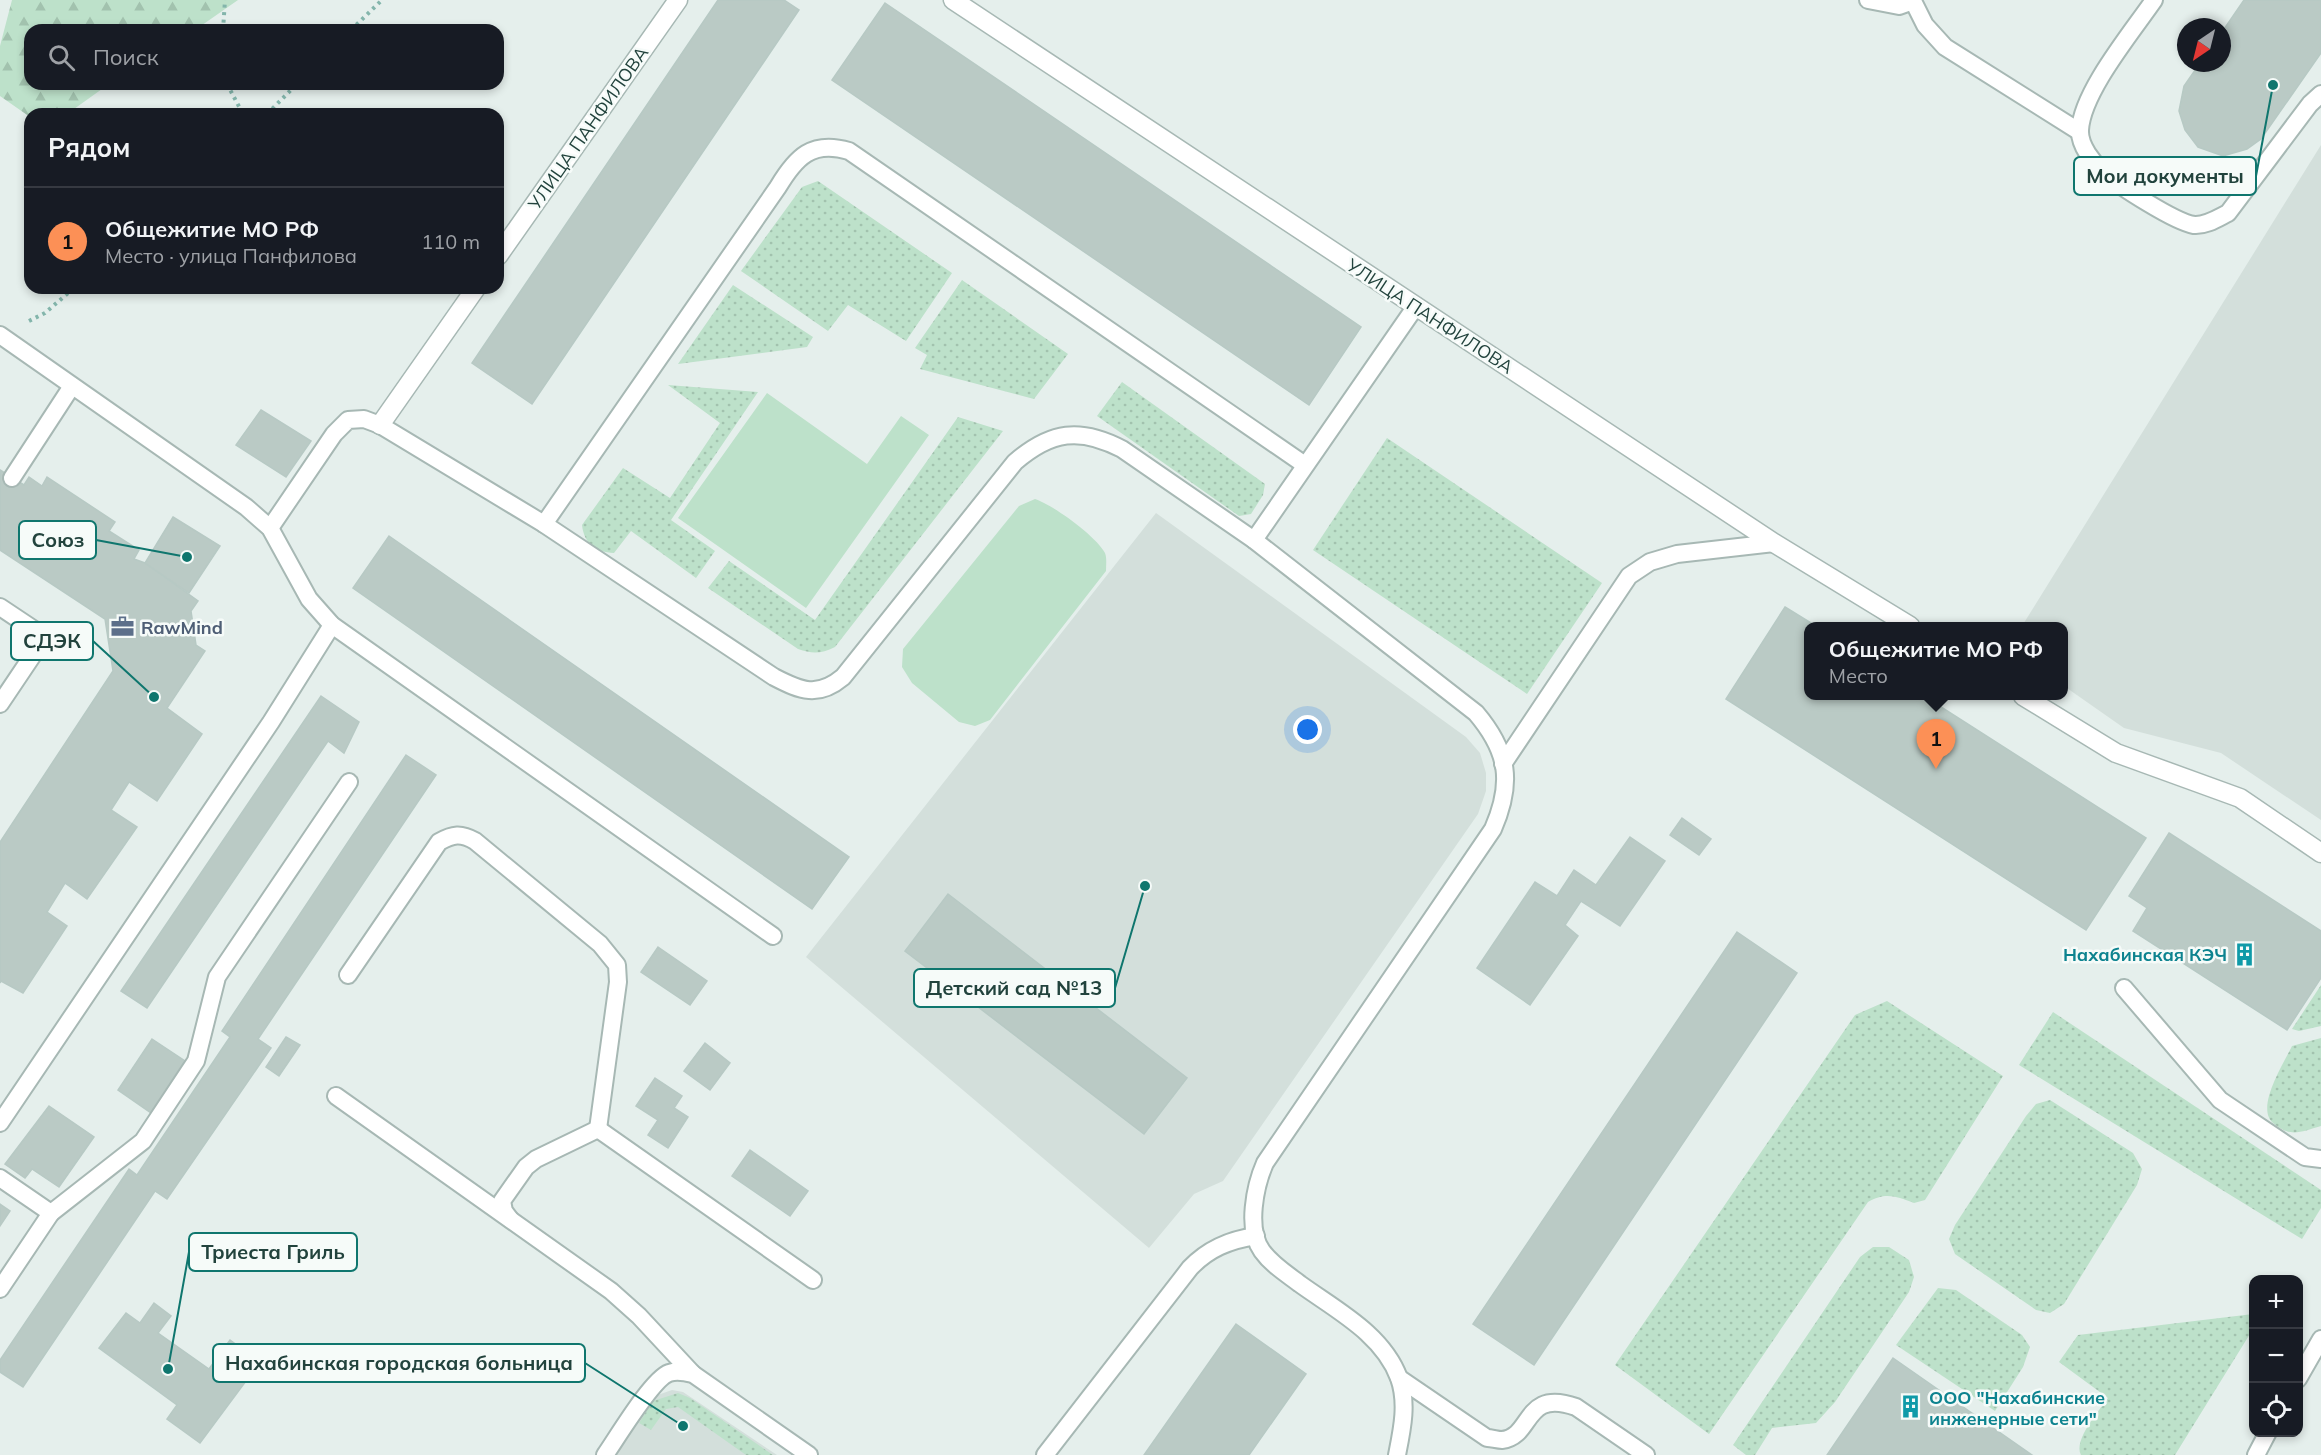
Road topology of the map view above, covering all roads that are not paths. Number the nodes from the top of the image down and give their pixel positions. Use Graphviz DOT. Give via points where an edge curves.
graph roads {
  1 [pos="678,0"];
  2 [pos="953,0"];
  3 [pos="1868,0"];
  4 [pos="2154,0"];
  5 [pos="1913,1"];
  6 [pos="2321,94"];
  7 [pos="2080,132"];
  8 [pos="504,247"];
  9 [pos="472,294"];
  10 [pos="1416,306"];
  11 [pos="1,335"];
  12 [pos="72,386"];
  13 [pos="380,425"];
  14 [pos="1305,465"];
  15 [pos="12,478"];
  16 [pos="544,524"];
  17 [pos="270,528"];
  18 [pos="1254,540"];
  19 [pos="1774,543"];
  20 [pos="0,607"];
  21 [pos="1902,622"];
  22 [pos="332,625"];
  23 [pos="2030,700"];
  24 [pos="0,704"];
  25 [pos="1503,764"];
  26 [pos="349,782"];
  27 [pos="2321,853"];
  28 [pos="772,936"];
  29 [pos="348,975"];
  30 [pos="2124,988"];
  31 [pos="336,1096"];
  32 [pos="0,1123"];
  33 [pos="597,1129"];
  34 [pos="2321,1159"];
  35 [pos="0,1178"];
  36 [pos="51,1213"];
  37 [pos="511,1220"];
  38 [pos="1256,1236"];
  39 [pos="813,1280"];
  40 [pos="0,1289"];
  41 [pos="2321,1339"];
  42 [pos="2303,1370"];
  43 [pos="693,1374"];
  44 [pos="1399,1378"];
  45 [pos="2265,1437"];
  46 [pos="605,1455"];
  47 [pos="809,1455"];
  48 [pos="1045,1455"];
  49 [pos="1397,1455"];
  50 [pos="1646,1455"];
  51 [pos="2256,1455"];
  1 -- 8 [label="street, УЛИЦА ПАНФИЛОВА"];
  2 -- 10 [label="street, УЛИЦА ПАНФИЛОВА"];
  3 -- 5 [label="lane" via="1899,6"];
  4 -- 7 [label="lane" via="2098,82 2083,111"];
  5 -- 7 [label="lane" via="1925,26 1945,47"];
  6 -- 7 [label="lane" via="2228,213 2195,225 2169,216 2104,173 2087,154"];
  9 -- 13 [label="street"];
  10 -- 14 [label="lane"];
  10 -- 19 [label="street, УЛИЦА ПАНФИЛОВА"];
  11 -- 12 [label="lane"];
  12 -- 15 [label="lane"];
  12 -- 17 [label="lane" via="246,507"];
  13 -- 16 [label="lane"];
  13 -- 17 [label="lane" via="363,419 348,420 333,434"];
  14 -- 16 [label="lane" via="849,151 820,147 791,165"];
  14 -- 18 [label="lane"];
  16 -- 18 [label="lane" via="774,677 805,691 832,686 843,677 1015,462 1052,438 1067,435 1102,439 1122,449"];
  17 -- 22 [label="lane" via="309,599"];
  18 -- 25 [label="lane" via="1476,713 1491,731"];
  19 -- 21 [label="street, УЛИЦА ПАНФИЛОВА"];
  19 -- 25 [label="lane" via="1677,554 1650,562 1629,576"];
  20 -- 24 [label="lane" via="45,637"];
  22 -- 28 [label="lane"];
  22 -- 32 [label="lane" via="271,722"];
  23 -- 27 [label="street" via="2116,753 2240,798"];
  25 -- 38 [label="lane" via="1506,790 1489,837 1265,1163 1254,1201"];
  26 -- 36 [label="lane" via="217,977 196,1060 143,1141"];
  29 -- 33 [label="lane" via="439,842 452,835 465,835 475,841 600,944 617,965 618,982"];
  30 -- 34 [label="lane" via="2220,1100 2305,1157"];
  31 -- 37 [label="lane"];
  33 -- 37 [label="lane" via="526,1167 502,1201"];
  33 -- 39 [label="lane"];
  35 -- 36 [label="lane"];
  36 -- 40 [label="lane"];
  37 -- 43 [label="lane" via="611,1291"];
  38 -- 44 [label="lane" via="1261,1250 1276,1267 1370,1335 1387,1354"];
  38 -- 48 [label="lane" via="1236,1239 1202,1255"];
  41 -- 42 [label="lane"];
  43 -- 46 [label="lane" via="669,1373 656,1381"];
  43 -- 47 [label="lane"];
  44 -- 49 [label="lane" via="1404,1401"];
  44 -- 50 [label="lane" via="1487,1438 1503,1440 1515,1434 1530,1414 1547,1402 1565,1403"];
  45 -- 51 [label="lane"];
}
